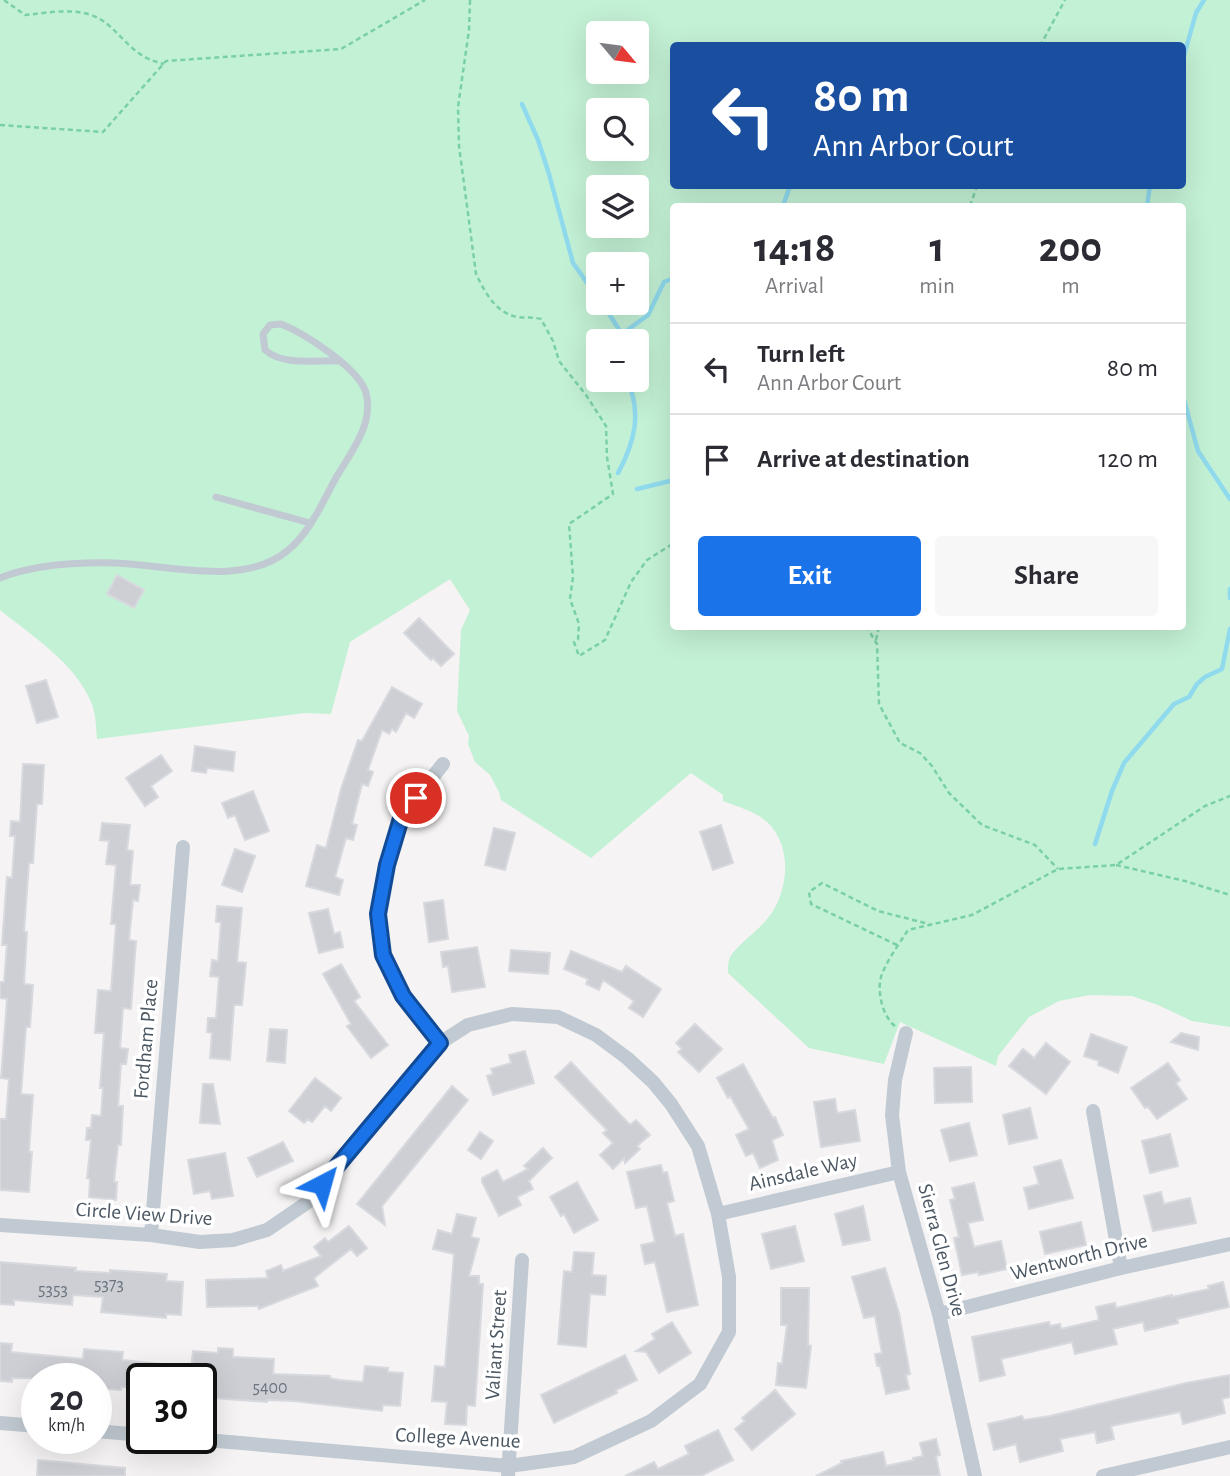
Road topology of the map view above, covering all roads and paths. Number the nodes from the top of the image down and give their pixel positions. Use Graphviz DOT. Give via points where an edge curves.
graph roads {
  1 [pos="4,0"];
  2 [pos="425,0"];
  3 [pos="470,0"];
  4 [pos="1065,0"];
  5 [pos="1042,42"];
  6 [pos="164,64"];
  7 [pos="0,125"];
  8 [pos="340,361"];
  9 [pos="216,496"];
  10 [pos="310,523"];
  11 [pos="670,545"];
  12 [pos="0,578"];
  13 [pos="868,630"];
  14 [pos="878,630"];
  15 [pos="875,642"];
  16 [pos="443,764"];
  17 [pos="1230,796"];
  18 [pos="183,846"];
  19 [pos="1116,865"];
  20 [pos="1058,869"];
  21 [pos="1230,895"];
  22 [pos="932,925"];
  23 [pos="898,946"];
  24 [pos="906,1034"];
  25 [pos="440,1043"];
  26 [pos="1093,1111"];
  27 [pos="899,1171"];
  28 [pos="718,1214"];
  29 [pos="0,1225"];
  30 [pos="151,1235"];
  31 [pos="1230,1244"];
  32 [pos="522,1259"];
  33 [pos="1121,1268"];
  34 [pos="939,1314"];
  35 [pos="0,1423"];
  36 [pos="21,1425"];
  37 [pos="217,1442"];
  38 [pos="1230,1447"];
  39 [pos="509,1471"];
  40 [pos="975,1476"];
  41 [pos="1103,1476"];
  1 -- 6 [label="path" via="24,15 69,10 93,15 131,49"];
  2 -- 6 [label="path" via="341,49"];
  3 -- 11 [label="path" via="458,107 476,274 507,314 541,319 559,361 606,426 613,494 569,524 570,600 579,624 578,639 573,642 579,656 605,640 631,582 647,560"];
  4 -- 5 [label="path"];
  6 -- 7 [label="path" via="103,132"];
  8 -- 8 [label="lane" via="274,356 263,346 263,334 270,325 281,324"];
  8 -- 10 [label="lane" via="361,381 368,414"];
  9 -- 10 [label="lane"];
  10 -- 12 [label="lane" via="285,553 249,569 77,563"];
  13 -- 15 [label="path"];
  14 -- 15 [label="path"];
  15 -- 20 [label="path" via="879,704 900,743 932,766 948,793 982,825 1035,845"];
  16 -- 25 [label="street" via="402,815 378,914 383,955 403,996"];
  17 -- 19 [label="path" via="1205,806"];
  18 -- 30 [label="street, Fordham Place"];
  19 -- 20 [label="path"];
  19 -- 21 [label="path"];
  20 -- 22 [label="path" via="972,915"];
  22 -- 23 [label="path" via="908,930"];
  22 -- 23 [label="path" via="878,911 822,883 809,892 811,904"];
  23 -- 24 [label="path" via="881,976 881,999 891,1023"];
  24 -- 27 [label="street, Sierra Glen Drive" via="892,1115"];
  25 -- 28 [label="street, Circle View Drive" via="468,1025 512,1014 558,1017 596,1035 636,1066 671,1104 698,1146"];
  25 -- 30 [label="street, Circle View Drive" via="307,1202 267,1230 233,1240 200,1242"];
  26 -- 33 [label="street"];
  27 -- 28 [label="street, Ainsdale Way"];
  27 -- 34 [label="street, Sierra Glen Drive"];
  28 -- 39 [label="street, College Avenue" via="729,1277 729,1332 700,1384 651,1421 574,1457"];
  29 -- 30 [label="street, Circle View Drive"];
  31 -- 33 [label="street, Wentworth Drive"];
  32 -- 39 [label="street, Valiant Street"];
  33 -- 34 [label="street, Wentworth Drive"];
  34 -- 40 [label="street, Sierra Glen Drive"];
  35 -- 36 [label="street"];
  37 -- 39 [label="street, College Avenue"];
  38 -- 41 [label="street"];
}
